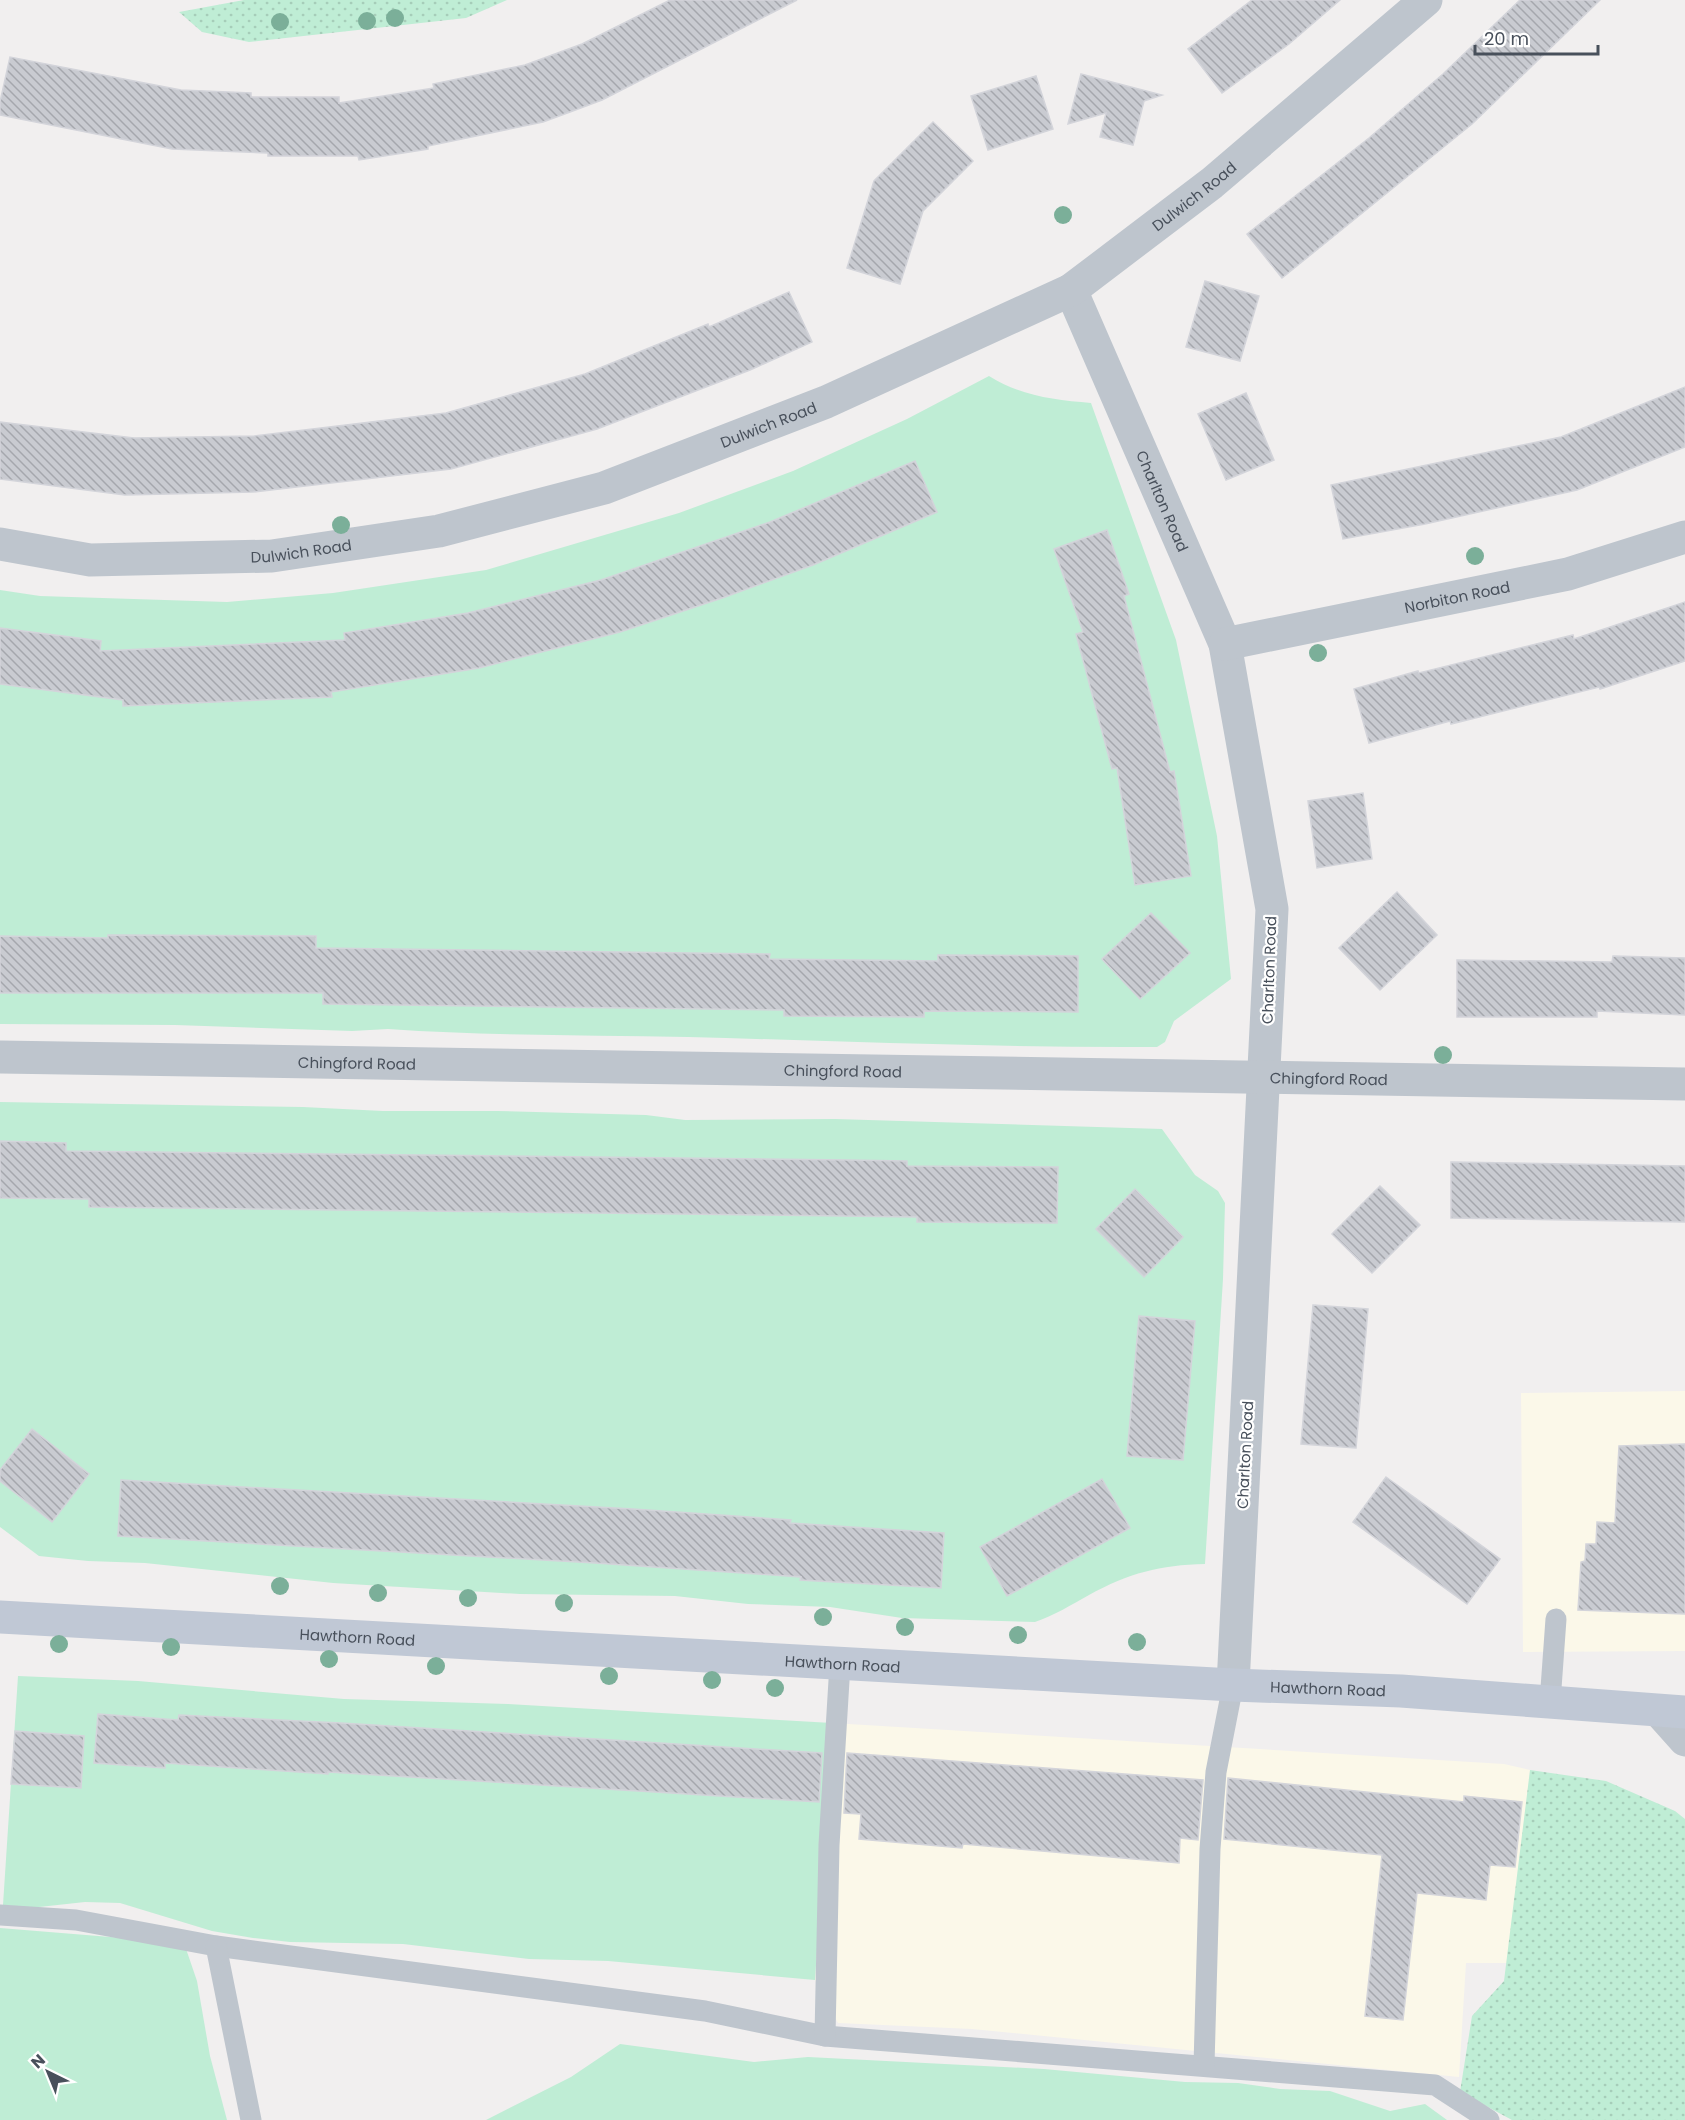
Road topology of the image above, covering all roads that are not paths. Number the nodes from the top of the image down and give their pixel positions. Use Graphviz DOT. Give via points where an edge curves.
graph roads {
  1 [pos="1426,0"];
  2 [pos="1071,290"];
  3 [pos="1685,537"];
  4 [pos="0,544"];
  5 [pos="1225,644"];
  6 [pos="0,1057"];
  7 [pos="1264,1079"];
  8 [pos="1685,1084"];
  9 [pos="0,1617"];
  10 [pos="1556,1619"];
  11 [pos="840,1664"];
  12 [pos="1233,1685"];
  13 [pos="1550,1702"];
  14 [pos="1673,1712"];
  15 [pos="1685,1740"];
  16 [pos="0,1915"];
  17 [pos="216,1946"];
  18 [pos="825,2036"];
  19 [pos="1204,2065"];
  20 [pos="251,2120"];
  21 [pos="1489,2120"];
  1 -- 2 [label="street, Dulwich Road" via="1212,183"];
  2 -- 4 [label="street, Dulwich Road" via="826,402 604,489 439,531 272,556 90,560"];
  2 -- 5 [label="street, Charlton Road"];
  3 -- 5 [label="street, Norbiton Road" via="1568,574"];
  5 -- 7 [label="street, Charlton Road" via="1272,909"];
  6 -- 7 [label="street, Chingford Road"];
  7 -- 8 [label="street, Chingford Road"];
  7 -- 12 [label="street, Charlton Road"];
  9 -- 11 [label="street, Hawthorn Road"];
  10 -- 13 [label="lane"];
  11 -- 12 [label="street, Hawthorn Road"];
  11 -- 18 [label="lane" via="829,1845"];
  12 -- 13 [label="street, Hawthorn Road" via="1401,1691"];
  12 -- 19 [label="lane" via="1216,1772 1210,1849"];
  13 -- 14 [label="street, Hawthorn Road"];
  14 -- 15 [label="street"];
  16 -- 17 [label="lane" via="76,1920"];
  17 -- 18 [label="lane" via="705,2011"];
  17 -- 20 [label="lane"];
  18 -- 19 [label="lane"];
  19 -- 21 [label="lane" via="1435,2085"];
}
